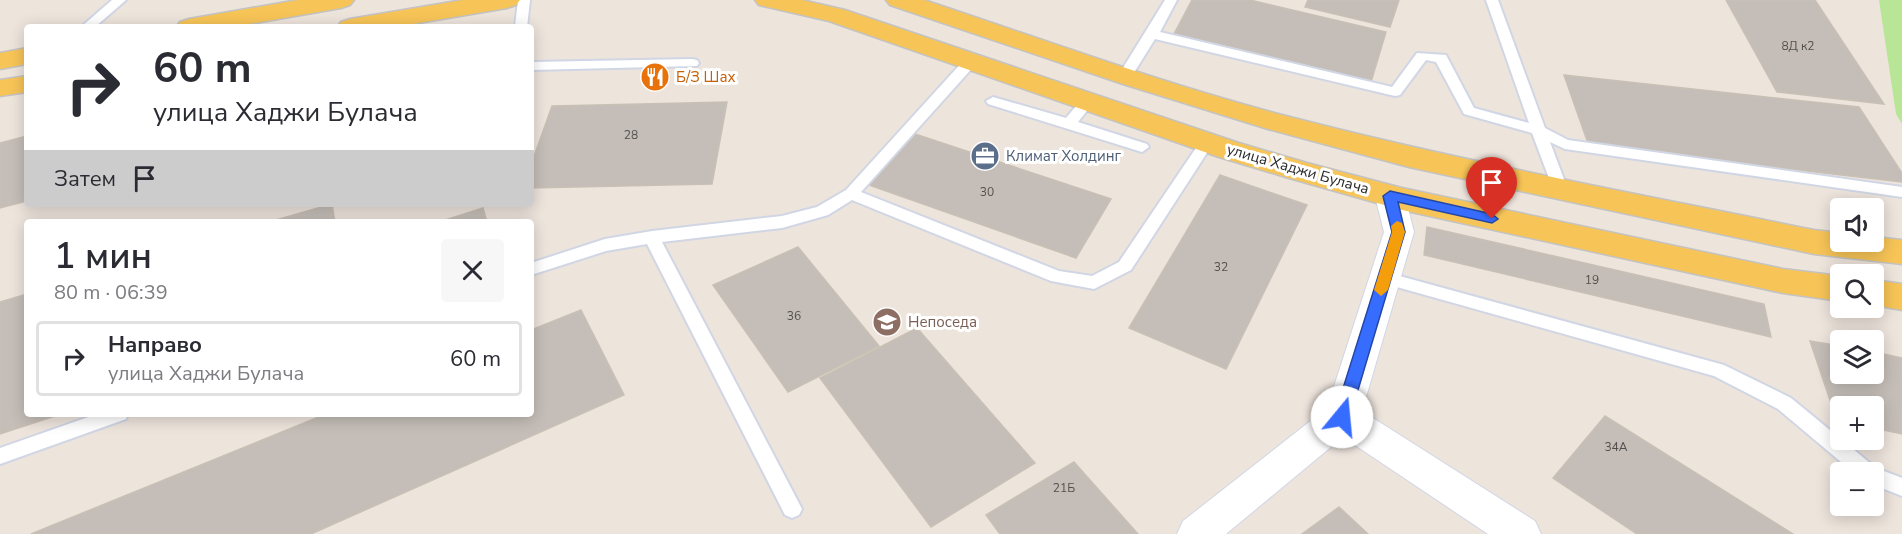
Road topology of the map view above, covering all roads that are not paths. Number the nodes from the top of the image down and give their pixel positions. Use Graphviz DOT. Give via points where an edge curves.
graph roads {
  1 [pos="120,0"];
  2 [pos="341,0"];
  3 [pos="507,0"];
  4 [pos="524,0"];
  5 [pos="768,0"];
  6 [pos="900,0"];
  7 [pos="1171,0"];
  8 [pos="1492,0"];
  9 [pos="934,12"];
  10 [pos="91,24"];
  11 [pos="206,24"];
  12 [pos="367,24"];
  13 [pos="521,24"];
  14 [pos="1152,34"];
  15 [pos="912,42"];
  16 [pos="970,62"];
  17 [pos="692,63"];
  18 [pos="534,66"];
  19 [pos="1125,76"];
  20 [pos="24,84"];
  21 [pos="0,88"];
  22 [pos="993,101"];
  23 [pos="1078,113"];
  24 [pos="1538,130"];
  25 [pos="1207,142"];
  26 [pos="1142,147"];
  27 [pos="1560,190"];
  28 [pos="1902,192"];
  29 [pos="851,194"];
  30 [pos="1390,196"];
  31 [pos="652,237"];
  32 [pos="1902,252"];
  33 [pos="534,268"];
  34 [pos="1385,278"];
  35 [pos="1830,288"];
  36 [pos="1884,294"];
  37 [pos="1902,297"];
  38 [pos="111,417"];
  39 [pos="1342,417"];
  40 [pos="1,456"];
  41 [pos="1851,462"];
  42 [pos="1884,480"];
  43 [pos="1902,487"];
  44 [pos="792,509"];
  45 [pos="1197,534"];
  46 [pos="1521,534"];
  1 -- 10 [label="lane"];
  2 -- 11 [label="main road"];
  3 -- 12 [label="main road"];
  4 -- 13 [label="lane"];
  5 -- 15 [label="main road, улица Хаджи Булача" via="836,15"];
  6 -- 9 [label="main road"];
  7 -- 14 [label="lane"];
  8 -- 24 [label="lane"];
  9 -- 15 [label="main road"];
  9 -- 19 [label="main road"];
  14 -- 19 [label="lane"];
  14 -- 24 [label="lane" via="1395,92 1422,56 1441,58 1469,111"];
  15 -- 16 [label="main road, улица Хаджи Булача"];
  16 -- 23 [label="main road, улица Хаджи Булача"];
  16 -- 29 [label="lane"];
  17 -- 18 [label="lane"];
  19 -- 27 [label="main road" via="1278,123"];
  20 -- 21 [label="main road"];
  22 -- 23 [label="lane"];
  23 -- 25 [label="main road, улица Хаджи Булача"];
  23 -- 26 [label="lane"];
  24 -- 27 [label="lane"];
  24 -- 28 [label="lane" via="1565,144"];
  25 -- 29 [label="lane" via="1125,266 1094,283 1057,276"];
  25 -- 30 [label="main road, улица Хаджи Булача"];
  27 -- 32 [label="main road" via="1814,242"];
  29 -- 31 [label="lane" via="822,211 782,222"];
  30 -- 34 [label="street" via="1399,232"];
  30 -- 35 [label="main road, улица Хаджи Булача" via="1783,281"];
  31 -- 33 [label="lane" via="605,245"];
  31 -- 44 [label="lane"];
  34 -- 39 [label="street"];
  34 -- 41 [label="lane" via="1718,370 1768,392 1806,418"];
  36 -- 37 [label="main road"];
  38 -- 40 [label="lane"];
  39 -- 45 [label="street"];
  39 -- 46 [label="street"];
  42 -- 43 [label="lane"];
}
